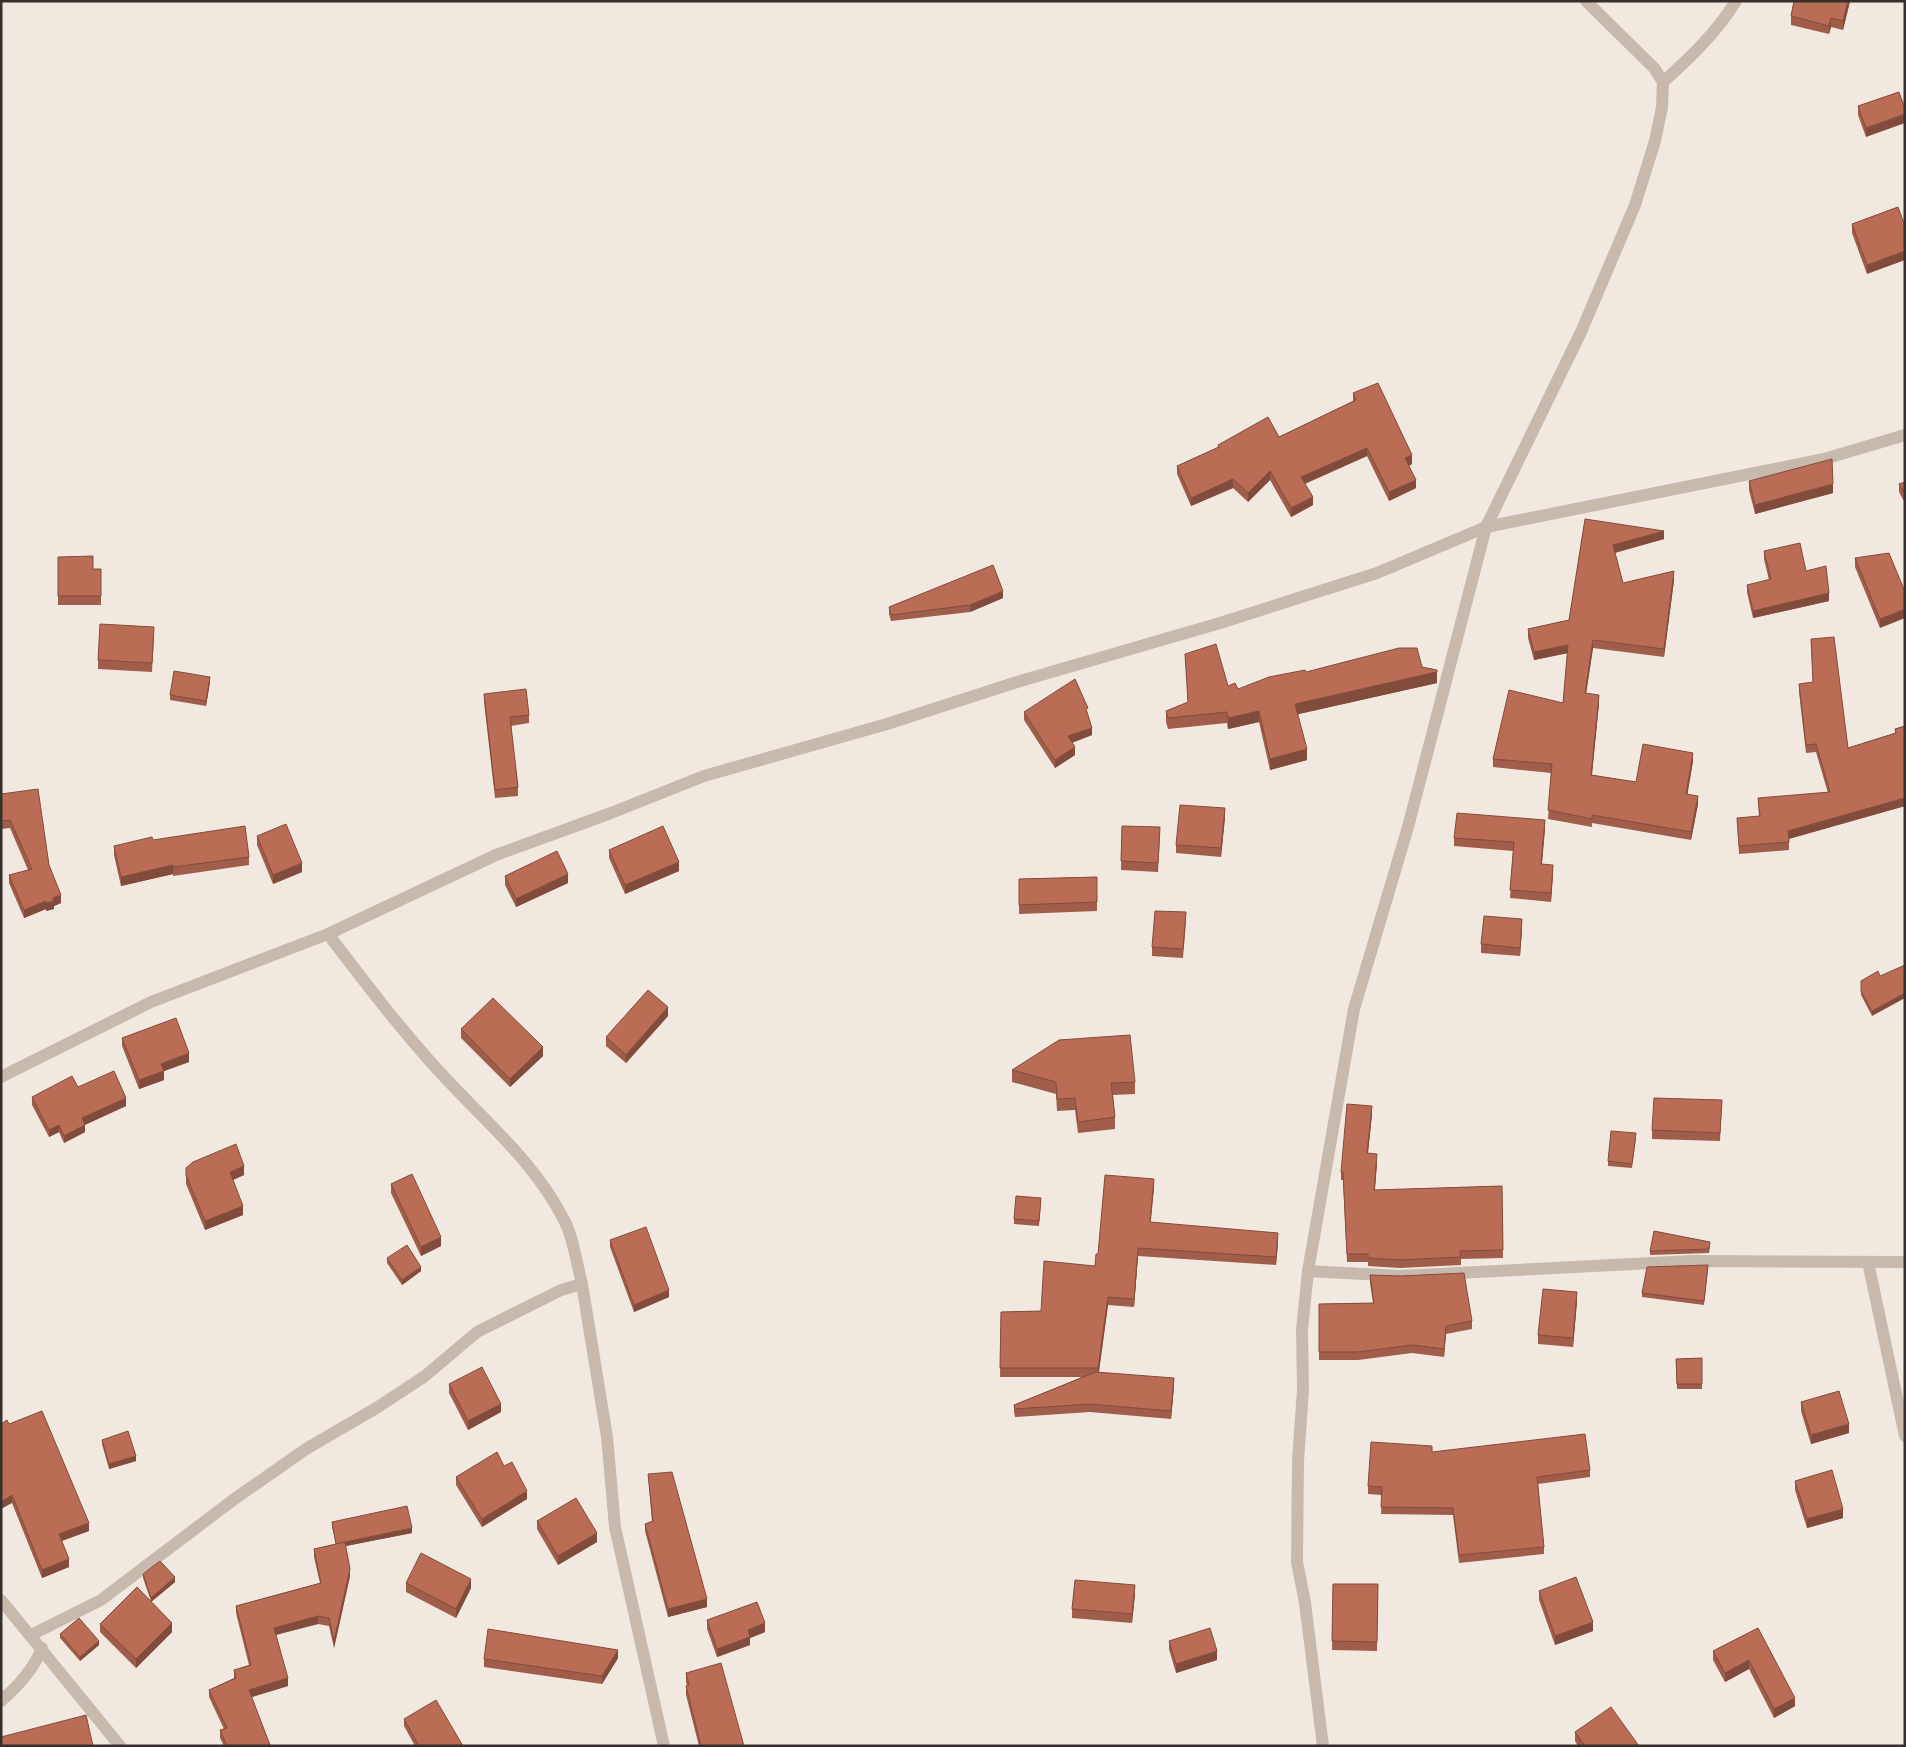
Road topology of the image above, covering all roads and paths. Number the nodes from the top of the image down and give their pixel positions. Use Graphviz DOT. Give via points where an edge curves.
graph roads {
  1 [pos="1586,1"];
  2 [pos="1736,1"];
  3 [pos="1663,82"];
  4 [pos="1905,435"];
  5 [pos="1486,527"];
  6 [pos="328,934"];
  7 [pos="1,1077"];
  8 [pos="1868,1262"];
  9 [pos="1905,1262"];
  10 [pos="1308,1271"];
  11 [pos="582,1284"];
  12 [pos="1905,1436"];
  13 [pos="1,1600"];
  14 [pos="31,1635"];
  15 [pos="42,1648"];
  16 [pos="1,1701"];
  17 [pos="120,1746"];
  18 [pos="664,1746"];
  19 [pos="1323,1746"];
  1 -- 3 [label="street" via="1637,51"];
  2 -- 3 [label="street" via="1714,34"];
  3 -- 5 [label="street" via="1655,141 1635,205 1581,332"];
  4 -- 5 [label="street" via="1824,459"];
  5 -- 6 [label="street" via="1378,573 888,724 704,776 496,856"];
  5 -- 10 [label="street" via="1408,827 1354,1009"];
  6 -- 7 [label="street" via="151,1002"];
  6 -- 11 [label="street" via="373,994 438,1070 532,1169 566,1223"];
  8 -- 9 [label="street"];
  8 -- 10 [label="street" via="1691,1261 1400,1276"];
  8 -- 12 [label="street"];
  10 -- 19 [label="street" via="1302,1330 1297,1562"];
  11 -- 14 [label="street" via="562,1290 477,1332 424,1376 306,1449 101,1600"];
  11 -- 18 [label="street" via="607,1438 615,1527"];
  13 -- 14 [label="street"];
  14 -- 15 [label="street"];
  15 -- 16 [label="street" via="20,1684"];
  15 -- 17 [label="street"];
}
